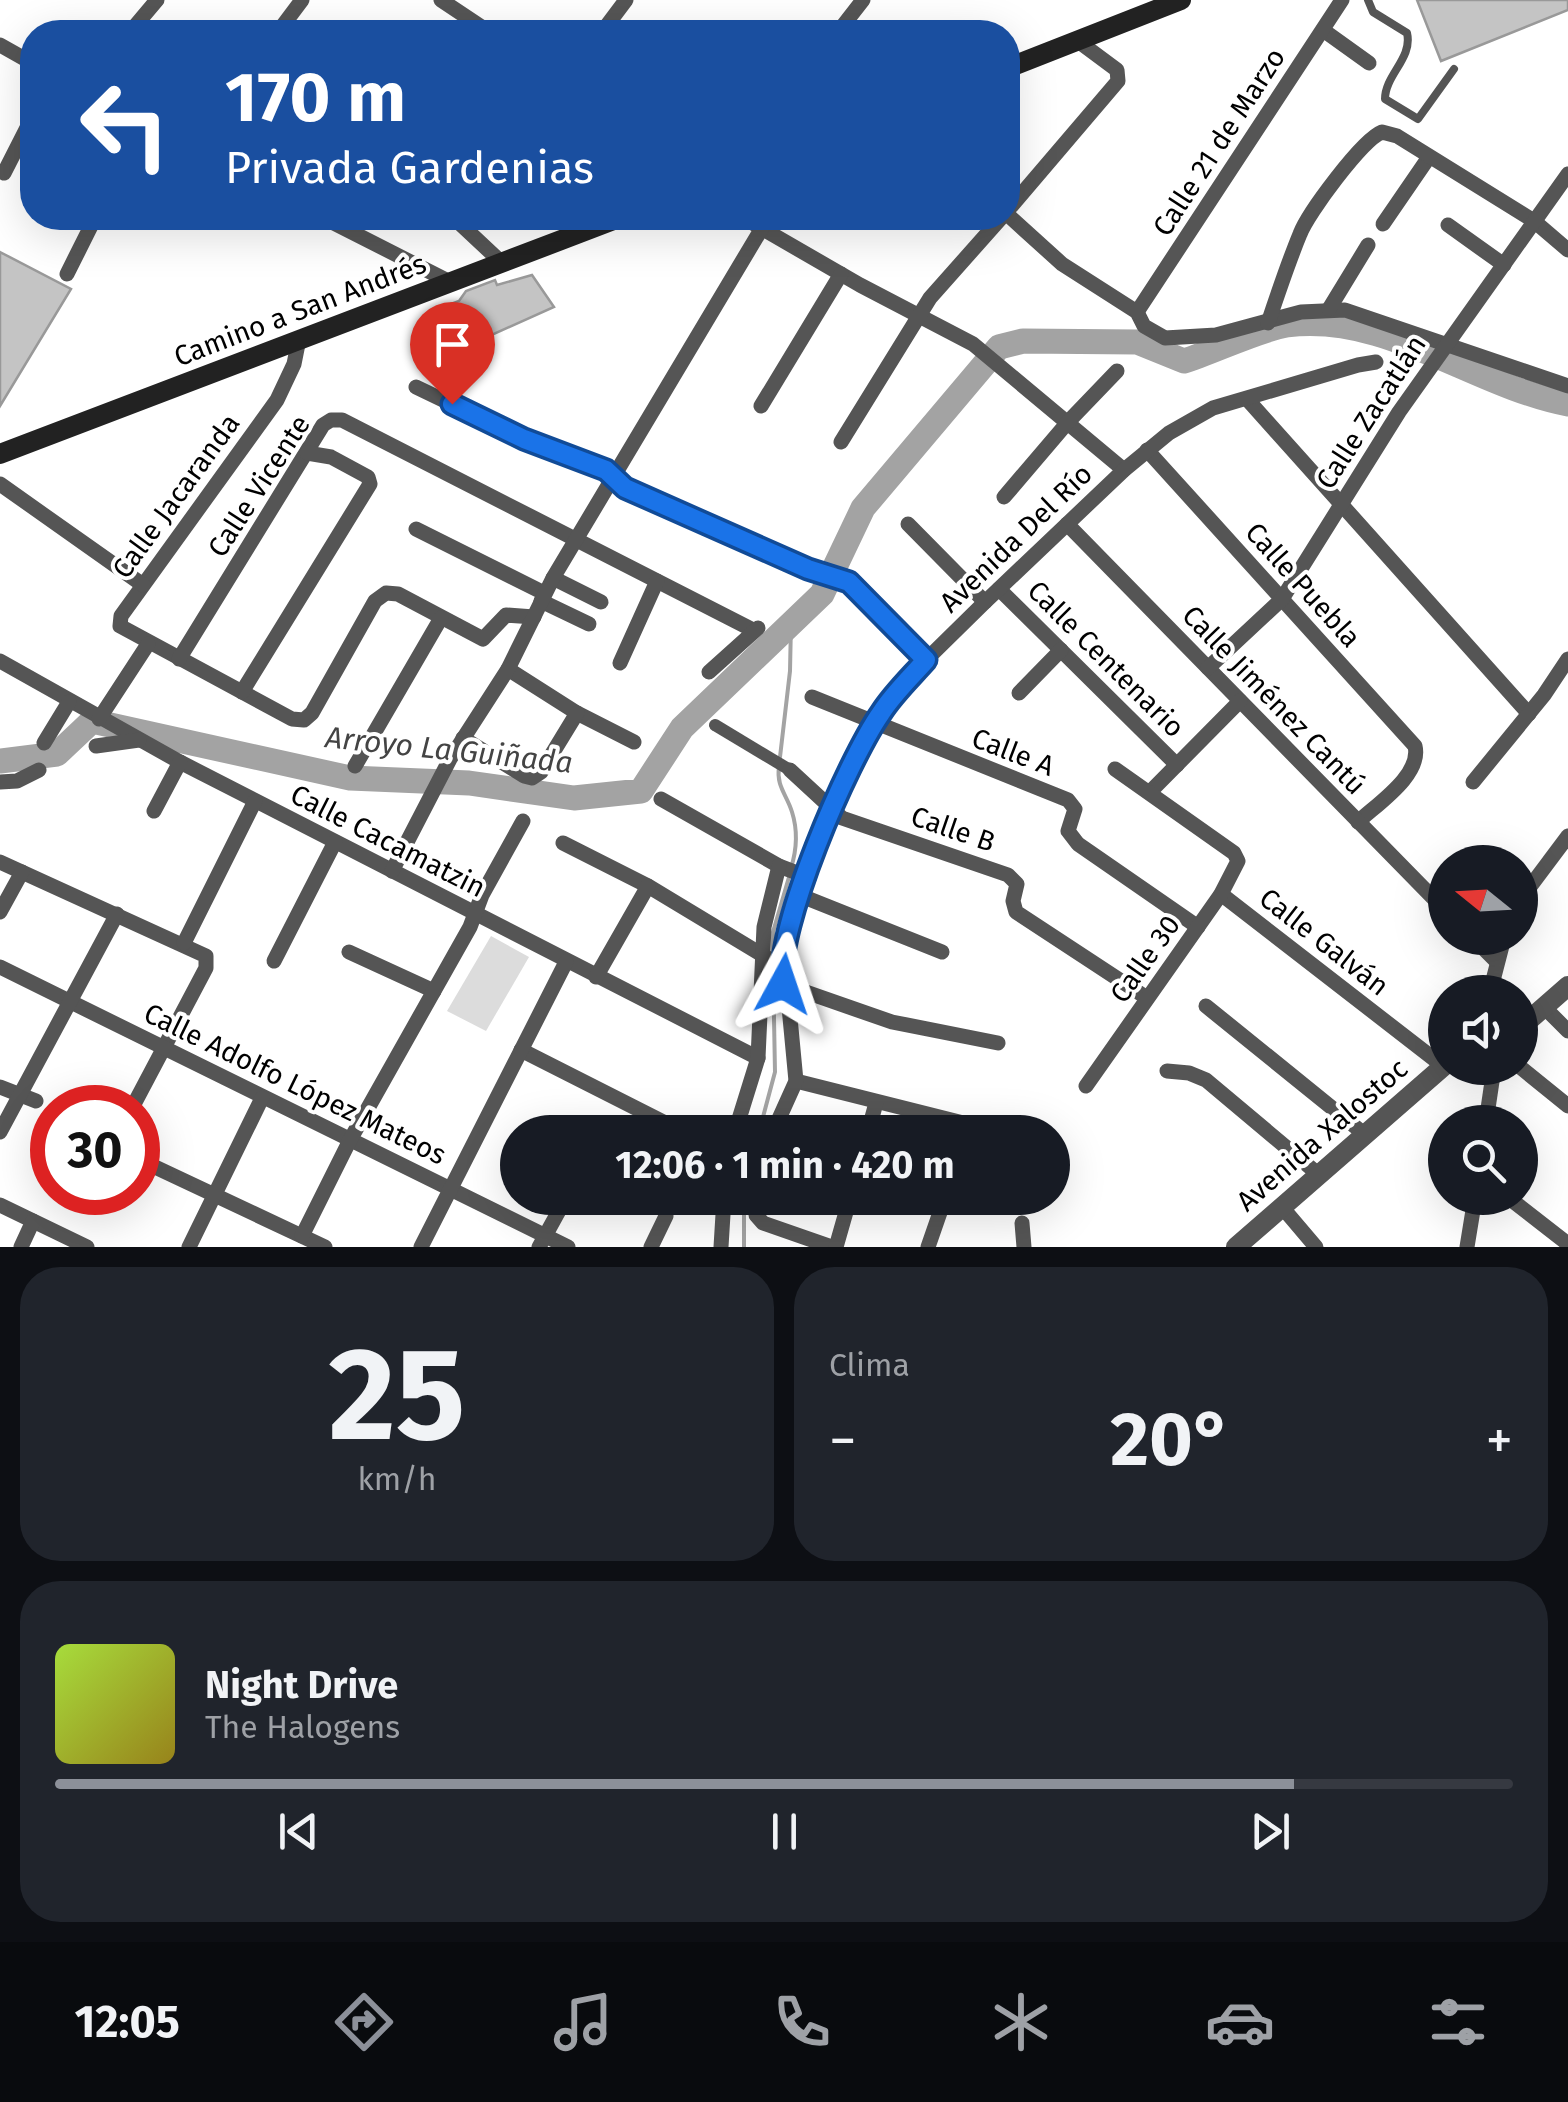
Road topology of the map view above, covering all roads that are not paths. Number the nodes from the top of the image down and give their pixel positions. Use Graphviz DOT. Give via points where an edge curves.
graph roads {
  1 [pos="157,0"];
  2 [pos="441,0"];
  3 [pos="863,0"];
  4 [pos="1181,0"];
  5 [pos="1342,0"];
  6 [pos="1368,0"];
  7 [pos="140,20"];
  8 [pos="472,20"];
  9 [pos="847,20"];
  10 [pos="1323,30"];
  11 [pos="1078,41"];
  12 [pos="1020,63"];
  13 [pos="1370,63"];
  14 [pos="1454,70"];
  15 [pos="20,142"];
  16 [pos="1428,157"];
  17 [pos="4,173"];
  18 [pos="1568,174"];
  19 [pos="1020,197"];
  20 [pos="1534,222"];
  21 [pos="1383,224"];
  22 [pos="1448,225"];
  23 [pos="1020,227"];
  24 [pos="89,230"];
  25 [pos="361,230"];
  26 [pos="467,230"];
  27 [pos="588,230"];
  28 [pos="761,230"];
  29 [pos="765,230"];
  30 [pos="991,230"];
  31 [pos="1368,244"];
  32 [pos="1568,250"];
  33 [pos="501,262"];
  34 [pos="1504,265"];
  35 [pos="67,274"];
  36 [pos="840,274"];
  37 [pos="450,282"];
  38 [pos="1329,309"];
  39 [pos="1136,312"];
  40 [pos="919,314"];
  41 [pos="1268,322"];
  42 [pos="299,339"];
  43 [pos="1444,346"];
  44 [pos="1376,362"];
  45 [pos="1117,372"];
  46 [pos="1568,386"];
  47 [pos="416,387"];
  48 [pos="1247,399"];
  49 [pos="762,406"];
  50 [pos="1068,422"];
  51 [pos="841,442"];
  52 [pos="1147,450"];
  53 [pos="307,453"];
  54 [pos="0,454"];
  55 [pos="1124,470"];
  56 [pos="612,476"];
  57 [pos="0,484"];
  58 [pos="1004,497"];
  59 [pos="1341,504"];
  60 [pos="908,524"];
  61 [pos="1067,524"];
  62 [pos="416,529"];
  63 [pos="576,540"];
  64 [pos="658,582"];
  65 [pos="143,585"];
  66 [pos="999,589"];
  67 [pos="546,591"];
  68 [pos="1282,599"];
  69 [pos="601,602"];
  70 [pos="984,602"];
  71 [pos="441,618"];
  72 [pos="534,618"];
  73 [pos="589,624"];
  74 [pos="148,644"];
  75 [pos="1060,650"];
  76 [pos="1568,659"];
  77 [pos="180,660"];
  78 [pos="926,660"];
  79 [pos="0,661"];
  80 [pos="620,663"];
  81 [pos="508,668"];
  82 [pos="1208,668"];
  83 [pos="709,672"];
  84 [pos="242,692"];
  85 [pos="1019,693"];
  86 [pos="812,697"];
  87 [pos="1240,701"];
  88 [pos="70,702"];
  89 [pos="577,713"];
  90 [pos="1529,714"];
  91 [pos="101,720"];
  92 [pos="874,724"];
  93 [pos="715,725"];
  94 [pos="464,738"];
  95 [pos="136,739"];
  96 [pos="634,742"];
  97 [pos="44,743"];
  98 [pos="96,746"];
  99 [pos="180,762"];
  100 [pos="1177,765"];
  101 [pos="356,766"];
  102 [pos="1116,769"];
  103 [pos="39,770"];
  104 [pos="790,770"];
  105 [pos="0,782"];
  106 [pos="1473,782"];
  107 [pos="1150,792"];
  108 [pos="661,798"];
  109 [pos="255,801"];
  110 [pos="154,810"];
  111 [pos="832,811"];
  112 [pos="523,821"];
  113 [pos="1358,822"];
  114 [pos="1568,836"];
  115 [pos="335,842"];
  116 [pos="564,842"];
  117 [pos="0,862"];
  118 [pos="791,870"];
  119 [pos="22,872"];
  120 [pos="392,872"];
  121 [pos="1538,876"];
  122 [pos="648,886"];
  123 [pos="1428,893"];
  124 [pos="1221,894"];
  125 [pos="798,895"];
  126 [pos="0,912"];
  127 [pos="476,912"];
  128 [pos="118,914"];
  129 [pos="1198,927"];
  130 [pos="184,943"];
  131 [pos="349,952"];
  132 [pos="942,952"];
  133 [pos="1489,955"];
  134 [pos="1498,955"];
  135 [pos="772,960"];
  136 [pos="274,961"];
  137 [pos="566,962"];
  138 [pos="1496,962"];
  139 [pos="0,967"];
  140 [pos="1493,975"];
  141 [pos="596,977"];
  142 [pos="783,984"];
  143 [pos="1568,986"];
  144 [pos="434,991"];
  145 [pos="1147,998"];
  146 [pos="68,1002"];
  147 [pos="1206,1006"];
  148 [pos="1545,1008"];
  149 [pos="1538,1014"];
  150 [pos="1568,1031"];
  151 [pos="998,1043"];
  152 [pos="166,1050"];
  153 [pos="521,1050"];
  154 [pos="1428,1053"];
  155 [pos="758,1058"];
  156 [pos="1167,1071"];
  157 [pos="1428,1079"];
  158 [pos="796,1081"];
  159 [pos="1538,1082"];
  160 [pos="145,1085"];
  161 [pos="1086,1086"];
  162 [pos="0,1087"];
  163 [pos="19,1094"];
  164 [pos="262,1098"];
  165 [pos="30,1099"];
  166 [pos="876,1104"];
  167 [pos="1568,1106"];
  168 [pos="649,1115"];
  169 [pos="741,1115"];
  170 [pos="780,1115"];
  171 [pos="873,1115"];
  172 [pos="916,1115"];
  173 [pos="0,1132"];
  174 [pos="1363,1134"];
  175 [pos="350,1140"];
  176 [pos="160,1169"];
  177 [pos="1318,1174"];
  178 [pos="450,1187"];
  179 [pos="214,1194"];
  180 [pos="0,1205"];
  181 [pos="1282,1208"];
  182 [pos="557,1215"];
  183 [pos="723,1215"];
  184 [pos="758,1215"];
  185 [pos="844,1215"];
  186 [pos="939,1215"];
  187 [pos="1472,1215"];
  188 [pos="1530,1215"];
  189 [pos="666,1216"];
  190 [pos="33,1222"];
  191 [pos="1022,1223"];
  192 [pos="781,1230"];
  193 [pos="302,1236"];
  194 [pos="542,1241"];
  195 [pos="1568,1244"];
  196 [pos="20,1247"];
  197 [pos="87,1247"];
  198 [pos="188,1247"];
  199 [pos="325,1247"];
  200 [pos="421,1247"];
  201 [pos="568,1247"];
  202 [pos="650,1247"];
  203 [pos="721,1247"];
  204 [pos="776,1247"];
  205 [pos="834,1247"];
  206 [pos="928,1247"];
  207 [pos="1024,1247"];
  208 [pos="1236,1247"];
  209 [pos="1316,1247"];
  210 [pos="1467,1247"];
  1 -- 7 [label="street"];
  2 -- 8 [label="street"];
  3 -- 9 [label="street"];
  4 -- 11 [label="main road"];
  5 -- 10 [label="street, Calle 21 de Marzo"];
  6 -- 14 [label="lane" via="1373,12 1409,38 1385,91 1388,101 1418,119"];
  10 -- 13 [label="street"];
  10 -- 39 [label="street, Calle 21 de Marzo"];
  11 -- 12 [label="main road"];
  11 -- 19 [label="street" via="1119,75"];
  15 -- 17 [label="street"];
  16 -- 20 [label="street"];
  16 -- 21 [label="street"];
  16 -- 41 [label="street" via="1397,136 1382,132 1371,138 1303,228"];
  18 -- 20 [label="street, Calle Zacatlán"];
  20 -- 32 [label="street"];
  20 -- 34 [label="street, Calle Zacatlán"];
  22 -- 34 [label="street"];
  23 -- 39 [label="street"];
  24 -- 35 [label="street"];
  25 -- 37 [label="street"];
  26 -- 33 [label="street"];
  27 -- 33 [label="main road, Camino a San Andrés"];
  28 -- 56 [label="street"];
  29 -- 36 [label="street"];
  30 -- 40 [label="street"];
  31 -- 38 [label="street"];
  33 -- 37 [label="main road, Camino a San Andrés"];
  34 -- 43 [label="street, Calle Zacatlán"];
  36 -- 40 [label="street"];
  36 -- 49 [label="street"];
  37 -- 42 [label="main road, Camino a San Andrés"];
  38 -- 41 [label="street"];
  38 -- 43 [label="street" via="1363,314"];
  39 -- 41 [label="street" via="1144,326 1174,340"];
  40 -- 50 [label="street" via="982,350"];
  40 -- 51 [label="street"];
  42 -- 54 [label="main road, Camino a San Andrés"];
  42 -- 65 [label="street, Calle Jacaranda" via="277,400"];
  43 -- 46 [label="street"];
  43 -- 59 [label="street, Calle Zacatlán"];
  44 -- 48 [label="street, Avenida Del Río"];
  45 -- 50 [label="street"];
  47 -- 56 [label="street"];
  48 -- 52 [label="street, Avenida Del Río" via="1197,415"];
  48 -- 59 [label="street"];
  50 -- 55 [label="street"];
  50 -- 58 [label="street"];
  52 -- 55 [label="street, Avenida Del Río"];
  52 -- 68 [label="street, Calle Puebla"];
  53 -- 63 [label="street, Calle Vicente" via="326,422 342,420"];
  53 -- 77 [label="street, Calle Vicente"];
  53 -- 84 [label="street" via="331,457 370,484"];
  55 -- 61 [label="street, Avenida Del Río"];
  56 -- 63 [label="street"];
  56 -- 78 [label="street" via="625,488 849,582"];
  57 -- 65 [label="street"];
  59 -- 68 [label="street, Calle Zacatlán"];
  59 -- 90 [label="street"];
  60 -- 70 [label="street"];
  61 -- 66 [label="street, Avenida Del Río"];
  61 -- 82 [label="street, Calle Jiménez Cantú"];
  62 -- 67 [label="street"];
  63 -- 64 [label="street"];
  63 -- 67 [label="street"];
  64 -- 80 [label="street"];
  64 -- 83 [label="street" via="757,628"];
  65 -- 74 [label="street, Calle Jacaranda" via="119,623"];
  66 -- 70 [label="street, Avenida Del Río"];
  66 -- 75 [label="street, Calle Centenario"];
  67 -- 69 [label="street"];
  67 -- 72 [label="street"];
  67 -- 73 [label="street"];
  68 -- 82 [label="street, Calle Zacatlán"];
  68 -- 113 [label="street, Calle Puebla" via="1411,740 1417,756"];
  70 -- 78 [label="street, Avenida Del Río"];
  71 -- 72 [label="street" via="482,639 506,615"];
  71 -- 84 [label="street" via="398,594 375,601 304,720"];
  71 -- 101 [label="street"];
  72 -- 81 [label="street"];
  74 -- 77 [label="street"];
  74 -- 91 [label="street"];
  75 -- 85 [label="street"];
  75 -- 100 [label="street, Calle Centenario"];
  76 -- 90 [label="street"];
  77 -- 84 [label="street"];
  78 -- 92 [label="street, Avenida Del Río"];
  79 -- 88 [label="street, Calle Cacamatzin"];
  81 -- 89 [label="street"];
  81 -- 94 [label="street"];
  82 -- 87 [label="street, Calle Jiménez Cantú"];
  86 -- 92 [label="street, Calle A"];
  87 -- 100 [label="street"];
  87 -- 113 [label="street, Calle Jiménez Cantú"];
  88 -- 91 [label="street, Calle Cacamatzin"];
  88 -- 97 [label="street"];
  89 -- 94 [label="street" via="532,778"];
  89 -- 96 [label="street"];
  90 -- 106 [label="street"];
  91 -- 95 [label="street, Calle Cacamatzin"];
  92 -- 111 [label="street, Avenida Del Río"];
  92 -- 129 [label="street, Calle A" via="1068,800 1076,809 1068,831 1078,844"];
  93 -- 104 [label="street, Calle B"];
  94 -- 120 [label="street"];
  95 -- 98 [label="street"];
  95 -- 99 [label="street, Calle Cacamatzin"];
  99 -- 109 [label="street, Calle Cacamatzin"];
  99 -- 110 [label="street"];
  100 -- 107 [label="street"];
  102 -- 107 [label="street"];
  103 -- 105 [label="street"];
  104 -- 111 [label="street, Calle B"];
  107 -- 124 [label="street, Calle 30" via="1237,858"];
  108 -- 118 [label="street"];
  109 -- 115 [label="street, Calle Cacamatzin"];
  109 -- 130 [label="street"];
  111 -- 118 [label="street, Avenida Del Río"];
  111 -- 145 [label="street, Calle B" via="1008,875 1017,884 1016,912"];
  112 -- 127 [label="street"];
  113 -- 123 [label="street, Calle Jiménez Cantú"];
  114 -- 121 [label="street"];
  115 -- 120 [label="street, Calle Cacamatzin"];
  115 -- 136 [label="street"];
  116 -- 122 [label="street"];
  117 -- 119 [label="street"];
  118 -- 125 [label="street, Avenida Del Río"];
  118 -- 135 [label="street" via="767,906"];
  119 -- 126 [label="street"];
  119 -- 128 [label="street"];
  120 -- 127 [label="street, Calle Cacamatzin"];
  122 -- 135 [label="street"];
  122 -- 141 [label="street"];
  124 -- 129 [label="street, Calle 30"];
  124 -- 154 [label="street, Calle Galván"];
  125 -- 132 [label="street"];
  125 -- 135 [label="street, Avenida Del Río"];
  127 -- 137 [label="street, Calle Cacamatzin"];
  127 -- 144 [label="street"];
  128 -- 130 [label="street"];
  128 -- 146 [label="street"];
  129 -- 145 [label="street, Calle 30"];
  130 -- 152 [label="street" via="208,960"];
  131 -- 144 [label="street"];
  133 -- 138 [label="street"];
  134 -- 138 [label="street"];
  135 -- 142 [label="street, Avenida Del Río"];
  135 -- 155 [label="street"];
  137 -- 141 [label="street, Calle Cacamatzin"];
  137 -- 153 [label="street"];
  138 -- 140 [label="street"];
  139 -- 146 [label="street, Calle Adolfo López Mateos"];
  141 -- 155 [label="street, Calle Cacamatzin"];
  142 -- 151 [label="street" via="892,1022"];
  142 -- 158 [label="street, Avenida Del Río"];
  143 -- 148 [label="street"];
  144 -- 175 [label="street"];
  145 -- 161 [label="street, Calle 30"];
  146 -- 152 [label="street, Calle Adolfo López Mateos"];
  146 -- 163 [label="street"];
  147 -- 174 [label="street"];
  148 -- 149 [label="street"];
  148 -- 150 [label="street"];
  152 -- 160 [label="street"];
  152 -- 164 [label="street, Calle Adolfo López Mateos"];
  153 -- 168 [label="street"];
  153 -- 178 [label="street"];
  155 -- 169 [label="street"];
  156 -- 177 [label="street" via="1206,1080"];
  157 -- 174 [label="street, Avenida Xalostoc"];
  158 -- 166 [label="street"];
  158 -- 170 [label="street"];
  159 -- 167 [label="street"];
  162 -- 163 [label="street"];
  163 -- 165 [label="street"];
  163 -- 173 [label="street"];
  164 -- 175 [label="street, Calle Adolfo López Mateos"];
  164 -- 179 [label="street"];
  166 -- 171 [label="street"];
  166 -- 172 [label="street"];
  174 -- 177 [label="street, Avenida Xalostoc"];
  175 -- 178 [label="street, Calle Adolfo López Mateos"];
  175 -- 193 [label="street"];
  176 -- 179 [label="street"];
  177 -- 181 [label="street, Avenida Xalostoc"];
  178 -- 194 [label="street, Calle Adolfo López Mateos"];
  178 -- 200 [label="street"];
  179 -- 193 [label="street"];
  179 -- 198 [label="street"];
  180 -- 190 [label="street"];
  181 -- 208 [label="street, Avenida Xalostoc"];
  181 -- 209 [label="street"];
  182 -- 194 [label="street"];
  183 -- 203 [label="street"];
  184 -- 192 [label="street"];
  185 -- 205 [label="street"];
  186 -- 206 [label="street"];
  187 -- 210 [label="street"];
  188 -- 195 [label="street"];
  189 -- 202 [label="street"];
  190 -- 196 [label="street"];
  190 -- 197 [label="street"];
  191 -- 207 [label="street"];
  192 -- 204 [label="street"];
  192 -- 205 [label="street"];
  193 -- 199 [label="street"];
  194 -- 201 [label="street, Calle Adolfo López Mateos"];
}
